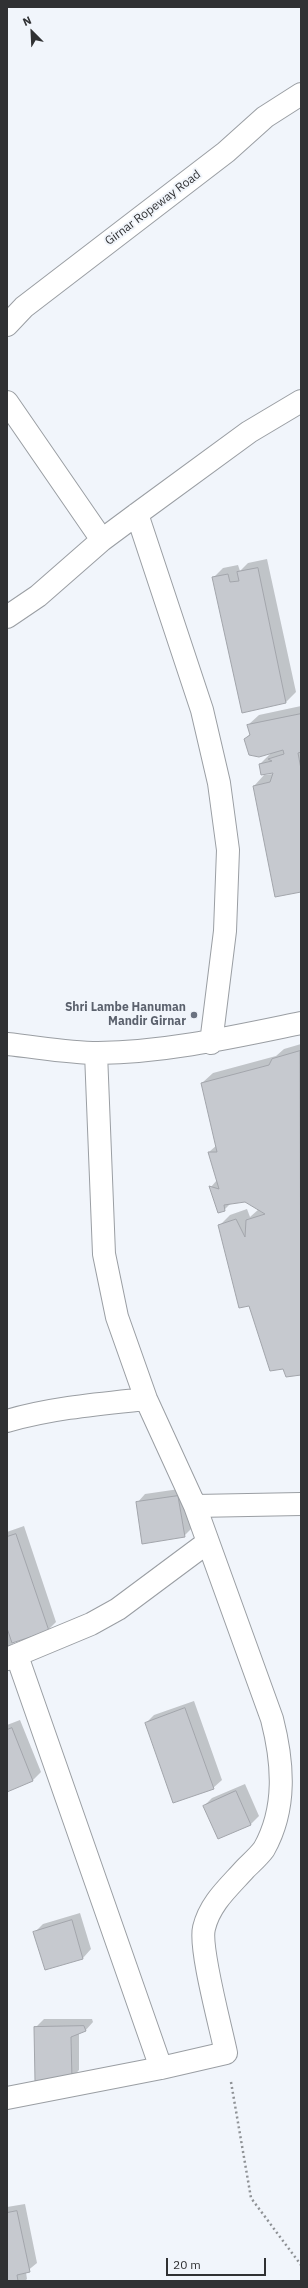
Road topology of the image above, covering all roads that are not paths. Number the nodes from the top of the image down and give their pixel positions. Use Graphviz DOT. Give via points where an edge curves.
graph roads {
  1 [pos="301,94"];
  2 [pos="7,325"];
  3 [pos="301,401"];
  4 [pos="7,402"];
  5 [pos="137,514"];
  6 [pos="102,540"];
  7 [pos="7,618"];
  8 [pos="301,1023"];
  9 [pos="211,1043"];
  10 [pos="7,1044"];
  11 [pos="96,1053"];
  12 [pos="146,1399"];
  13 [pos="7,1421"];
  14 [pos="301,1504"];
  15 [pos="195,1506"];
  16 [pos="208,1542"];
  17 [pos="12,1658"];
  18 [pos="160,2068"];
  19 [pos="7,2098"];
  1 -- 2 [label="street, Girnar Ropeway Road" via="265,117 226,152 24,307"];
  3 -- 5 [label="street" via="249,432"];
  4 -- 6 [label="street"];
  5 -- 6 [label="street"];
  5 -- 9 [label="street" via="202,710 219,783 228,850 225,931"];
  6 -- 7 [label="street" via="38,596"];
  8 -- 9 [label="street"];
  9 -- 11 [label="street" via="167,1049"];
  10 -- 11 [label="street"];
  11 -- 12 [label="street" via="104,1254 117,1317"];
  12 -- 13 [label="street" via="78,1407"];
  12 -- 15 [label="street"];
  14 -- 15 [label="street"];
  15 -- 16 [label="street"];
  16 -- 17 [label="street" via="118,1608 91,1624"];
  16 -- 18 [label="street" via="272,1719 279,1749 282,1780 277,1814 263,1849 219,1896 204,1929 205,1953 226,2053"];
  17 -- 18 [label="street"];
  18 -- 19 [label="street"];
}
